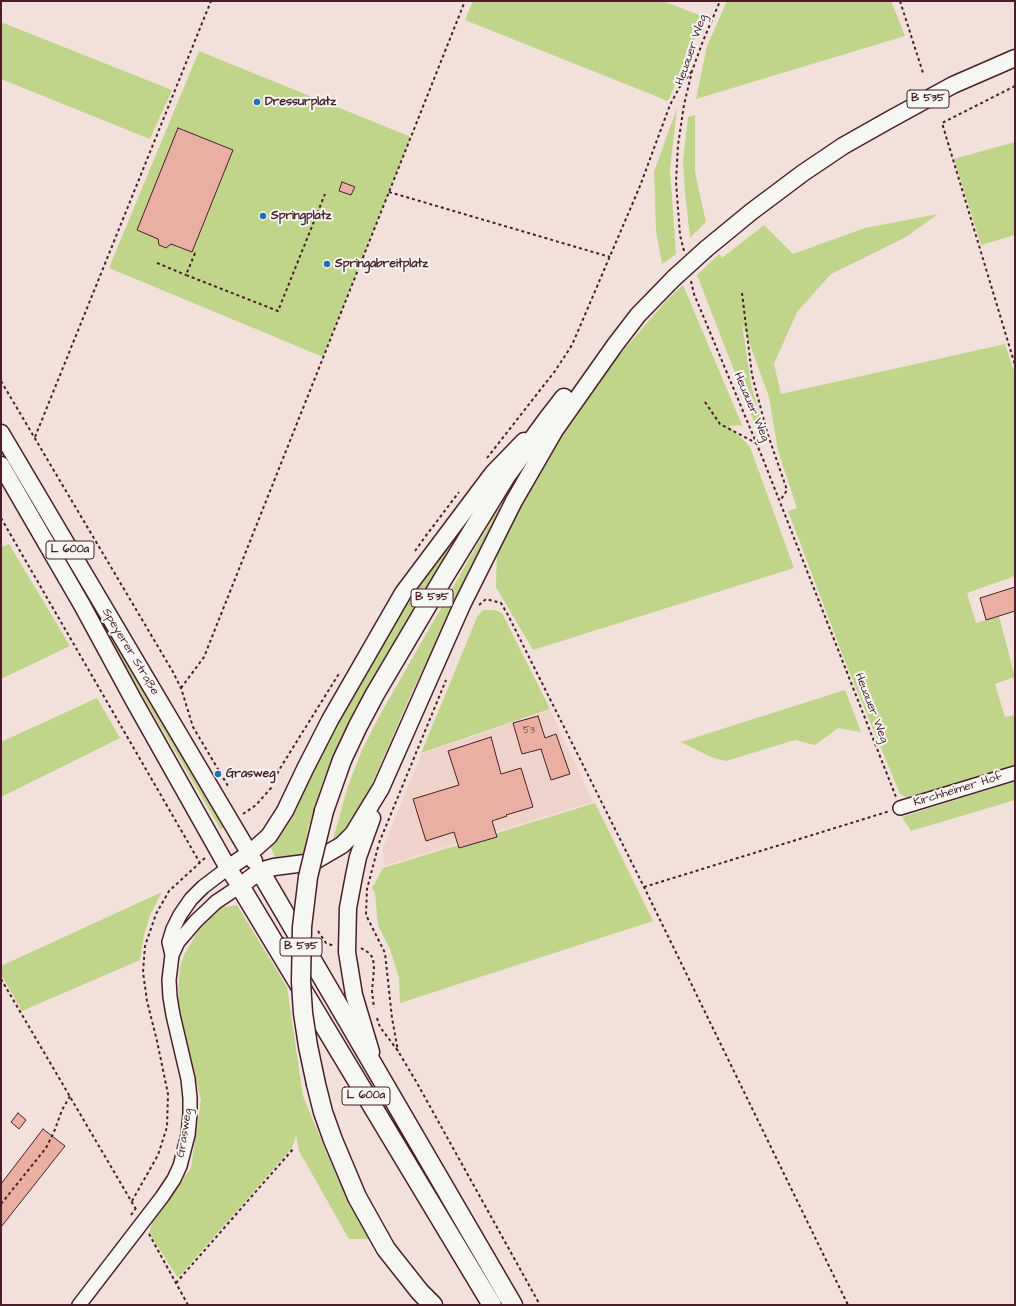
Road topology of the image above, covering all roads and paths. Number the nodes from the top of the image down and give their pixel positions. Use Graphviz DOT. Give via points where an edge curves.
graph roads {
  1 [pos="211,1"];
  2 [pos="465,1"];
  3 [pos="720,1"];
  4 [pos="900,1"];
  5 [pos="1015,58"];
  6 [pos="692,71"];
  7 [pos="923,73"];
  8 [pos="1015,86"];
  9 [pos="389,192"];
  10 [pos="325,194"];
  11 [pos="195,253"];
  12 [pos="610,257"];
  13 [pos="686,257"];
  14 [pos="158,263"];
  15 [pos="186,275"];
  16 [pos="691,280"];
  17 [pos="742,293"];
  18 [pos="634,320"];
  19 [pos="1015,365"];
  20 [pos="1,381"];
  21 [pos="564,398"];
  22 [pos="705,402"];
  23 [pos="1,433"];
  24 [pos="35,437"];
  25 [pos="757,444"];
  26 [pos="485,460"];
  27 [pos="1,465"];
  28 [pos="462,490"];
  29 [pos="780,501"];
  30 [pos="1,518"];
  31 [pos="412,556"];
  32 [pos="476,608"];
  33 [pos="341,670"];
  34 [pos="448,673"];
  35 [pos="181,688"];
  36 [pos="1015,773"];
  37 [pos="228,787"];
  38 [pos="381,788"];
  39 [pos="900,808"];
  40 [pos="244,814"];
  41 [pos="250,853"];
  42 [pos="228,868"];
  43 [pos="260,871"];
  44 [pos="240,886"];
  45 [pos="644,887"];
  46 [pos="357,947"];
  47 [pos="172,955"];
  48 [pos="1,979"];
  49 [pos="374,1009"];
  50 [pos="376,1015"];
  51 [pos="398,1051"];
  52 [pos="379,1075"];
  53 [pos="70,1096"];
  54 [pos="294,1148"];
  55 [pos="132,1200"];
  56 [pos="1,1204"];
  57 [pos="143,1222"];
  58 [pos="176,1284"];
  59 [pos="79,1305"];
  60 [pos="188,1305"];
  61 [pos="433,1305"];
  62 [pos="492,1305"];
  63 [pos="513,1305"];
  64 [pos="540,1305"];
  65 [pos="848,1305"];
  1 -- 24 [label="path"];
  2 -- 9 [label="path"];
  3 -- 6 [label="path, Heuauer Weg"];
  4 -- 7 [label="path"];
  5 -- 18 [label="main road, B 535, bridge" via="953,85 844,146 803,173 706,249"];
  6 -- 12 [label="path" via="670,105"];
  6 -- 13 [label="path, Heuauer Weg" via="678,145 676,182 680,235"];
  8 -- 19 [label="path" via="942,123"];
  9 -- 12 [label="path"];
  9 -- 35 [label="path" via="204,657"];
  10 -- 15 [label="path" via="278,311"];
  11 -- 15 [label="path"];
  12 -- 26 [label="path" via="565,358"];
  14 -- 15 [label="path"];
  16 -- 25 [label="path, Heuauer Weg" via="694,294"];
  17 -- 29 [label="path" via="752,375 767,432 787,490"];
  18 -- 21 [label="main road, B 535" via="607,347"];
  18 -- 38 [label="main road, B 535" via="555,430 514,501 462,605"];
  20 -- 24 [label="path"];
  21 -- 41 [label="main road" via="493,473 403,593 330,720 285,812 269,836"];
  21 -- 61 [label="highway, B 535, bridge" via="506,476 374,694 342,760 324,812 308,878 302,927 301,982 308,1046 323,1112 357,1197 386,1249"];
  22 -- 25 [label="path" via="720,424"];
  23 -- 41 [label="main road, Speyerer Straße / L 600a"];
  24 -- 35 [label="path"];
  25 -- 29 [label="path, Heuauer Weg"];
  27 -- 42 [label="main road, Speyerer Straße / L 600a"];
  28 -- 31 [label="path"];
  29 -- 39 [label="path, Heuauer Weg"];
  30 -- 55 [label="path" via="200,863 169,891 156,914 145,946 143,972 146,1001 168,1094 167,1127 158,1155"];
  32 -- 45 [label="path" via="486,599 501,603"];
  33 -- 40 [label="path" via="279,770 271,788"];
  34 -- 51 [label="path" via="378,846 367,889 366,915 385,953"];
  35 -- 37 [label="path" via="193,727"];
  36 -- 39 [label="street, Kirchheimer Hof"];
  38 -- 43 [label="main road" via="354,834 342,845 313,862"];
  38 -- 52 [label="main road, B 535" via="354,876 348,908 347,952 354,995"];
  39 -- 45 [label="path"];
  41 -- 42 [label="main road"];
  41 -- 43 [label="main road, Speyerer Straße / L 600a"];
  42 -- 44 [label="main road, Speyerer Straße / L 600a"];
  42 -- 47 [label="street, Grasweg" via="203,887 180,915 169,942"];
  43 -- 44 [label="main road"];
  43 -- 52 [label="highway, L 600a"];
  44 -- 47 [label="street, Grasweg" via="216,902 196,921 178,942"];
  44 -- 62 [label="highway, L 600a"];
  45 -- 65 [label="path"];
  46 -- 49 [label="path" via="364,949 373,958"];
  47 -- 57 [label="street, Grasweg" via="170,997 188,1079 188,1136 180,1166 170,1185"];
  48 -- 53 [label="path"];
  50 -- 51 [label="path" via="380,1027"];
  51 -- 64 [label="path"];
  52 -- 63 [label="highway, B 535"];
  53 -- 55 [label="path"];
  53 -- 56 [label="path" via="46,1148"];
  54 -- 58 [label="path"];
  55 -- 57 [label="path"];
  57 -- 58 [label="path"];
  57 -- 59 [label="street, Grasweg"];
  58 -- 60 [label="path"];
}
